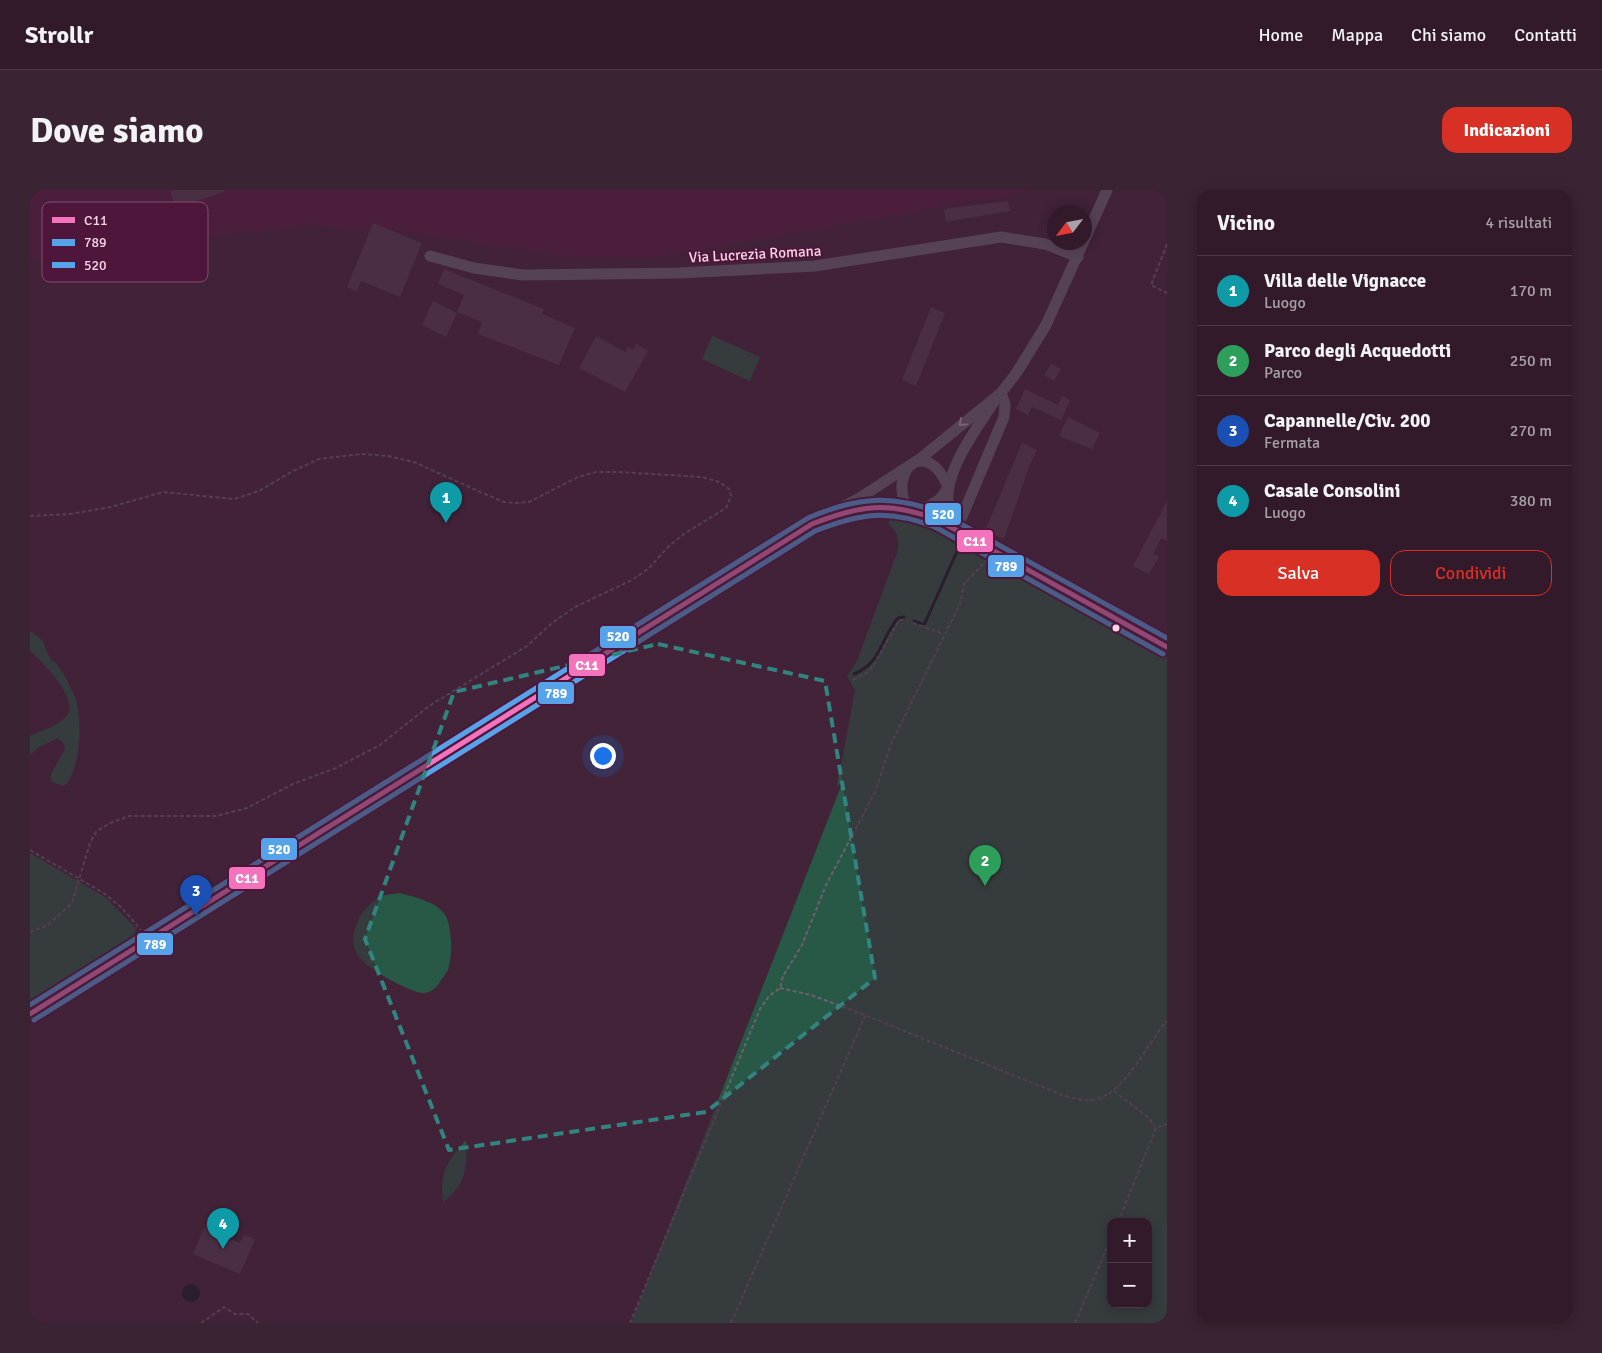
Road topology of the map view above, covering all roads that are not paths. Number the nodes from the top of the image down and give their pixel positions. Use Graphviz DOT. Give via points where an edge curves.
graph roads {
  1 [pos="1107,190"];
  2 [pos="430,256"];
  3 [pos="1078,257"];
  4 [pos="1001,393"];
  5 [pos="912,465"];
  6 [pos="948,487"];
  7 [pos="907,508"];
  8 [pos="919,512"];
  9 [pos="961,519"];
  10 [pos="812,524"];
  11 [pos="958,532"];
  12 [pos="1167,647"];
  13 [pos="30,1014"];
  1 -- 3 [label="street"];
  2 -- 3 [label="street, Via Lucrezia Romana" via="523,276 679,273 815,266 1001,237 1045,244"];
  3 -- 4 [label="street" via="1035,346"];
  4 -- 5 [label="street, one-way"];
  4 -- 6 [label="street" via="971,437"];
  4 -- 9 [label="street" via="1005,404 1004,417"];
  5 -- 6 [label="street" via="924,461 935,464"];
  5 -- 7 [label="street" via="905,472 901,484"];
  5 -- 10 [label="street"];
  6 -- 8 [label="street" via="939,500"];
  6 -- 11 [label="street" via="948,508"];
  7 -- 8 [label="street"];
  7 -- 10 [label="street" via="865,506"];
  8 -- 11 [label="street"];
  10 -- 13 [label="street"];
  11 -- 12 [label="street"];
}
